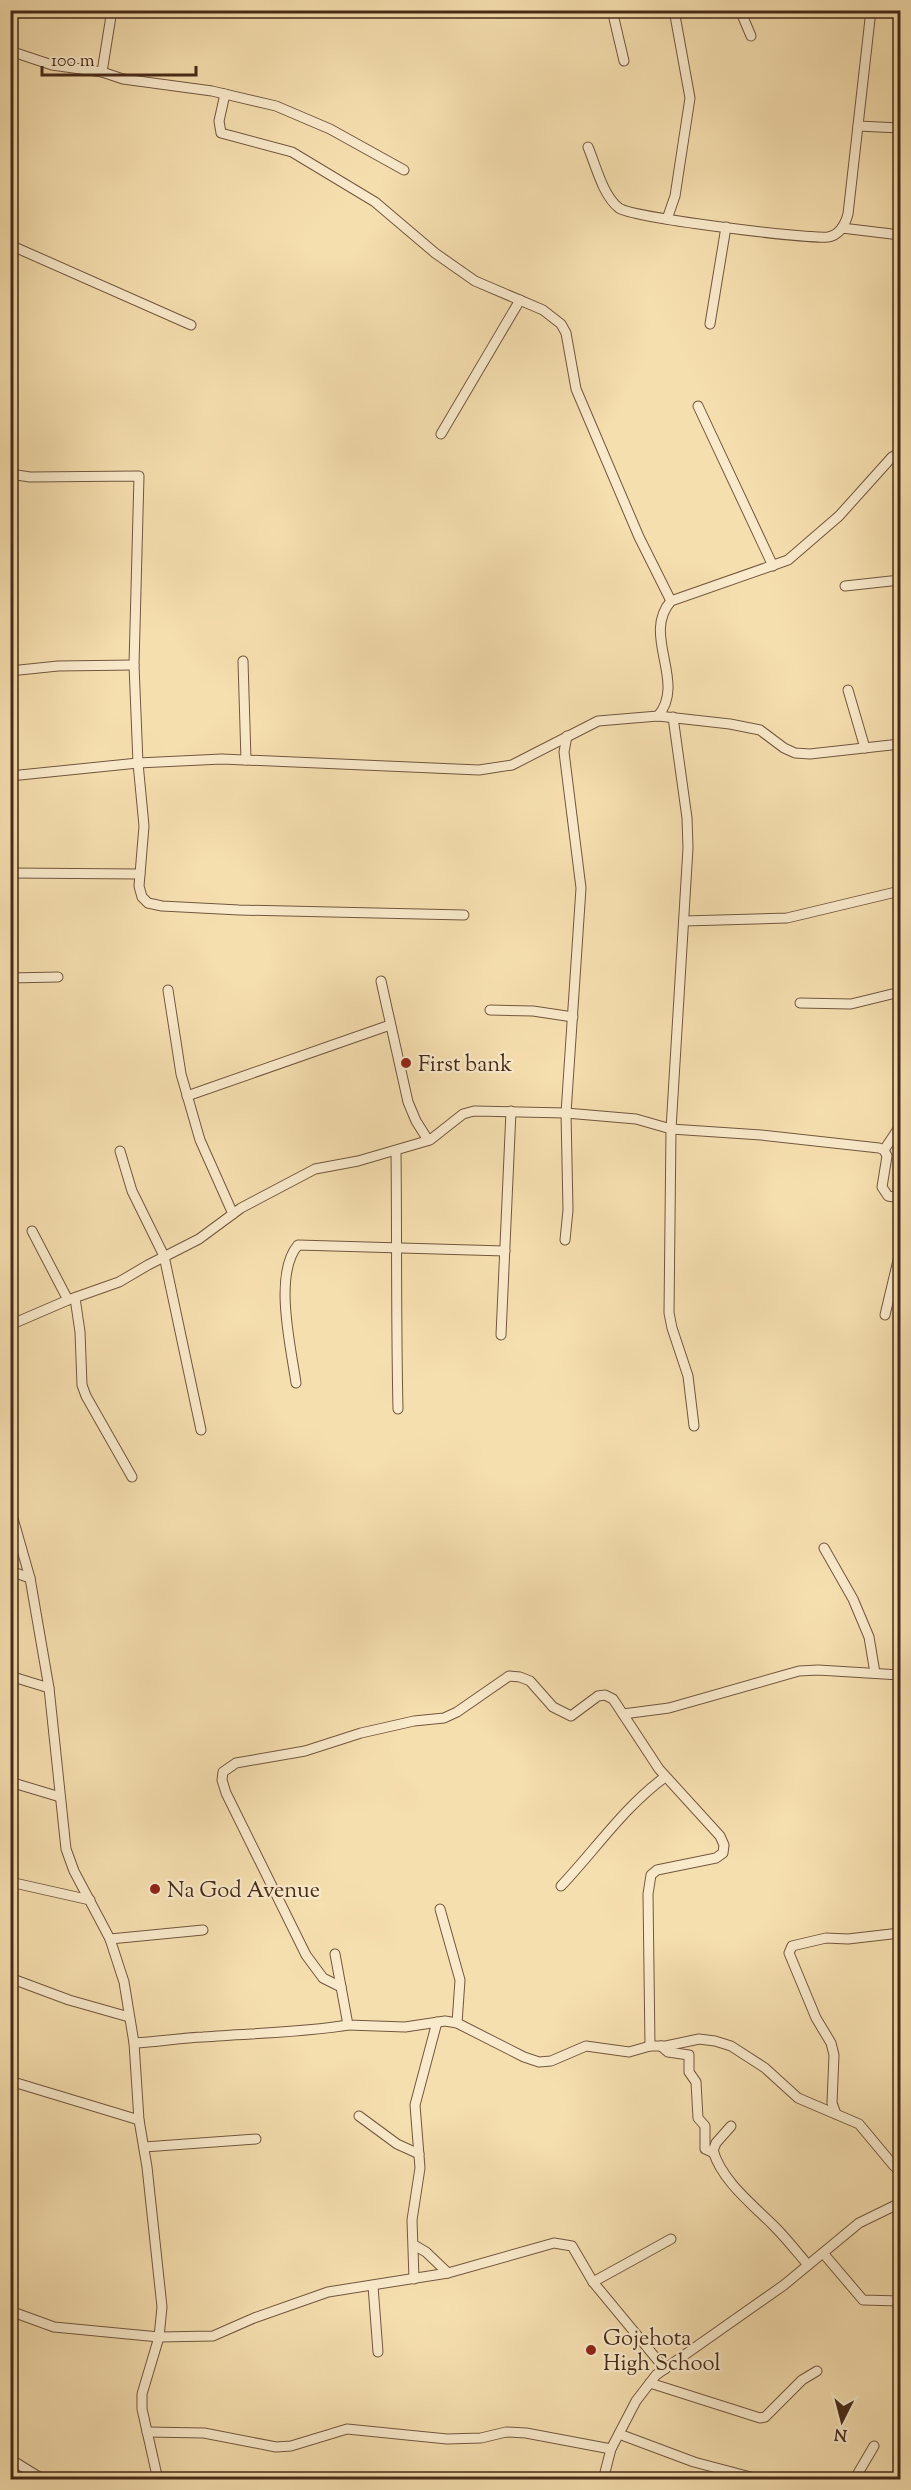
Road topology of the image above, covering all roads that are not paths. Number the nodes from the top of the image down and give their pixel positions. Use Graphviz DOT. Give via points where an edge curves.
graph roads {
  1 [pos="112,10"];
  2 [pos="612,10"];
  3 [pos="674,10"];
  4 [pos="740,10"];
  5 [pos="871,10"];
  6 [pos="751,36"];
  7 [pos="10,51"];
  8 [pos="624,61"];
  9 [pos="102,72"];
  10 [pos="225,94"];
  11 [pos="858,126"];
  12 [pos="900,128"];
  13 [pos="588,147"];
  14 [pos="404,170"];
  15 [pos="667,219"];
  16 [pos="726,226"];
  17 [pos="842,228"];
  18 [pos="900,235"];
  19 [pos="10,244"];
  20 [pos="520,300"];
  21 [pos="711,324"];
  22 [pos="191,325"];
  23 [pos="698,406"];
  24 [pos="441,434"];
  25 [pos="900,453"];
  26 [pos="10,474"];
  27 [pos="773,566"];
  28 [pos="900,580"];
  29 [pos="845,586"];
  30 [pos="671,601"];
  31 [pos="243,661"];
  32 [pos="134,665"];
  33 [pos="10,670"];
  34 [pos="848,690"];
  35 [pos="658,716"];
  36 [pos="673,717"];
  37 [pos="567,736"];
  38 [pos="900,744"];
  39 [pos="865,748"];
  40 [pos="246,760"];
  41 [pos="138,763"];
  42 [pos="10,776"];
  43 [pos="10,873"];
  44 [pos="140,874"];
  45 [pos="900,891"];
  46 [pos="464,915"];
  47 [pos="684,921"];
  48 [pos="10,978"];
  49 [pos="58,978"];
  50 [pos="381,981"];
  51 [pos="168,990"];
  52 [pos="900,992"];
  53 [pos="800,1003"];
  54 [pos="490,1011"];
  55 [pos="573,1017"];
  56 [pos="390,1025"];
  57 [pos="187,1096"];
  58 [pos="511,1111"];
  59 [pos="566,1113"];
  60 [pos="900,1126"];
  61 [pos="671,1129"];
  62 [pos="428,1140"];
  63 [pos="884,1150"];
  64 [pos="120,1151"];
  65 [pos="396,1151"];
  66 [pos="900,1198"];
  67 [pos="233,1214"];
  68 [pos="32,1231"];
  69 [pos="565,1240"];
  70 [pos="397,1246"];
  71 [pos="505,1251"];
  72 [pos="900,1252"];
  73 [pos="164,1256"];
  74 [pos="71,1299"];
  75 [pos="885,1315"];
  76 [pos="10,1325"];
  77 [pos="501,1335"];
  78 [pos="296,1383"];
  79 [pos="398,1409"];
  80 [pos="694,1426"];
  81 [pos="201,1430"];
  82 [pos="132,1477"];
  83 [pos="10,1508"];
  84 [pos="824,1548"];
  85 [pos="10,1571"];
  86 [pos="30,1578"];
  87 [pos="875,1673"];
  88 [pos="900,1675"];
  89 [pos="10,1676"];
  90 [pos="49,1688"];
  91 [pos="623,1714"];
  92 [pos="665,1777"];
  93 [pos="10,1782"];
  94 [pos="60,1797"];
  95 [pos="10,1882"];
  96 [pos="561,1886"];
  97 [pos="90,1900"];
  98 [pos="440,1909"];
  99 [pos="203,1930"];
  100 [pos="900,1933"];
  101 [pos="110,1940"];
  102 [pos="335,1954"];
  103 [pos="10,1978"];
  104 [pos="341,1987"];
  105 [pos="129,2017"];
  106 [pos="437,2022"];
  107 [pos="457,2024"];
  108 [pos="348,2025"];
  109 [pos="134,2043"];
  110 [pos="650,2046"];
  111 [pos="661,2046"];
  112 [pos="10,2081"];
  113 [pos="836,2114"];
  114 [pos="359,2116"];
  115 [pos="139,2120"];
  116 [pos="731,2126"];
  117 [pos="256,2139"];
  118 [pos="144,2147"];
  119 [pos="714,2153"];
  120 [pos="419,2154"];
  121 [pos="900,2170"];
  122 [pos="900,2203"];
  123 [pos="671,2239"];
  124 [pos="414,2245"];
  125 [pos="823,2253"];
  126 [pos="808,2265"];
  127 [pos="447,2273"];
  128 [pos="414,2279"];
  129 [pos="593,2282"];
  130 [pos="372,2286"];
  131 [pos="900,2301"];
  132 [pos="10,2311"];
  133 [pos="159,2337"];
  134 [pos="378,2352"];
  135 [pos="665,2369"];
  136 [pos="817,2371"];
  137 [pos="650,2383"];
  138 [pos="147,2432"];
  139 [pos="619,2434"];
  140 [pos="874,2446"];
  141 [pos="611,2448"];
  142 [pos="10,2460"];
  143 [pos="44,2480"];
  144 [pos="159,2480"];
  145 [pos="603,2480"];
  146 [pos="762,2480"];
  147 [pos="854,2480"];
  1 -- 9 [label="street"];
  2 -- 8 [label="street"];
  3 -- 15 [label="street" via="690,98 675,196"];
  4 -- 6 [label="street"];
  5 -- 11 [label="street"];
  7 -- 9 [label="street" via="52,65"];
  9 -- 10 [label="street"];
  10 -- 14 [label="street" via="276,106 330,129"];
  10 -- 20 [label="street" via="219,122 221,133 292,152 375,202 475,281"];
  11 -- 12 [label="street"];
  11 -- 17 [label="street" via="848,214"];
  13 -- 15 [label="street" via="614,204 622,210"];
  15 -- 16 [label="street"];
  16 -- 17 [label="street" via="830,237"];
  16 -- 21 [label="street"];
  17 -- 18 [label="street"];
  19 -- 22 [label="street"];
  20 -- 24 [label="street"];
  20 -- 30 [label="street" via="543,310 566,333 576,389 639,537"];
  23 -- 27 [label="street"];
  25 -- 27 [label="street" via="807,545"];
  26 -- 32 [label="street" via="139,476"];
  27 -- 30 [label="street"];
  28 -- 29 [label="street"];
  30 -- 35 [label="street" via="660,621 668,696"];
  31 -- 40 [label="street"];
  32 -- 33 [label="street"];
  32 -- 41 [label="street"];
  34 -- 39 [label="street"];
  35 -- 36 [label="street"];
  35 -- 37 [label="street" via="598,721"];
  36 -- 39 [label="street" via="760,730 795,753"];
  36 -- 47 [label="street" via="687,832"];
  37 -- 40 [label="street" via="512,765 479,770"];
  37 -- 55 [label="street" via="566,763 581,888"];
  38 -- 39 [label="street"];
  40 -- 41 [label="street"];
  41 -- 42 [label="street"];
  41 -- 44 [label="street" via="144,826"];
  43 -- 44 [label="street"];
  44 -- 46 [label="street" via="138,886 142,897 148,903 162,906"];
  45 -- 47 [label="street" via="787,918"];
  47 -- 61 [label="street"];
  48 -- 49 [label="street"];
  50 -- 56 [label="street"];
  51 -- 57 [label="street"];
  52 -- 53 [label="street" via="851,1004"];
  54 -- 55 [label="street" via="533,1011"];
  55 -- 59 [label="street"];
  56 -- 57 [label="street"];
  56 -- 62 [label="street" via="408,1102"];
  57 -- 67 [label="street" via="208,1162"];
  58 -- 59 [label="street"];
  58 -- 62 [label="street" via="462,1114"];
  58 -- 71 [label="street"];
  59 -- 61 [label="street" via="636,1119"];
  59 -- 69 [label="street"];
  60 -- 63 [label="street"];
  61 -- 63 [label="street" via="794,1138"];
  61 -- 80 [label="street" via="669,1313 688,1377"];
  62 -- 65 [label="street"];
  63 -- 66 [label="street" via="887,1156 882,1187 888,1196"];
  64 -- 73 [label="street" via="132,1191"];
  65 -- 67 [label="street" via="315,1168"];
  65 -- 70 [label="street"];
  67 -- 73 [label="street" via="199,1239"];
  68 -- 74 [label="street"];
  70 -- 71 [label="street"];
  70 -- 78 [label="street" via="298,1245 293,1250 285,1299"];
  70 -- 79 [label="street"];
  71 -- 77 [label="street"];
  72 -- 75 [label="street"];
  73 -- 74 [label="street" via="119,1282"];
  73 -- 81 [label="street"];
  74 -- 76 [label="street"];
  74 -- 82 [label="street" via="80,1332 82,1385"];
  83 -- 86 [label="street"];
  84 -- 87 [label="street" via="869,1637"];
  85 -- 86 [label="street"];
  86 -- 90 [label="street"];
  87 -- 88 [label="street"];
  87 -- 91 [label="street" via="799,1671 669,1708"];
  89 -- 90 [label="street"];
  90 -- 94 [label="street"];
  91 -- 92 [label="street"];
  91 -- 104 [label="street" via="613,1699 605,1695 572,1716 563,1714 530,1681 509,1676 444,1718 361,1733 305,1751 236,1762 223,1772 222,1780 294,1935 314,1969"];
  92 -- 96 [label="street" via="632,1804"];
  92 -- 110 [label="street" via="720,1836 723,1853 657,1870 651,1875"];
  93 -- 94 [label="street"];
  94 -- 97 [label="street" via="66,1850"];
  95 -- 97 [label="street"];
  97 -- 101 [label="street"];
  98 -- 107 [label="street" via="460,1980"];
  99 -- 101 [label="street"];
  100 -- 113 [label="street" via="807,1941 792,1946 789,1953 816,2018 831,2043 832,2103"];
  101 -- 105 [label="street" via="124,1982"];
  102 -- 104 [label="street"];
  103 -- 105 [label="street"];
  104 -- 108 [label="street"];
  105 -- 109 [label="street"];
  106 -- 107 [label="street"];
  106 -- 108 [label="street" via="405,2027"];
  106 -- 120 [label="street" via="416,2105"];
  107 -- 110 [label="street" via="539,2062 586,2046 629,2052"];
  108 -- 109 [label="street"];
  109 -- 115 [label="street"];
  110 -- 111 [label="street"];
  111 -- 113 [label="street" via="699,2039 730,2046 779,2079 798,2098"];
  111 -- 119 [label="street" via="668,2052 689,2055 689,2072 696,2082 698,2118 705,2126 705,2149"];
  112 -- 115 [label="street"];
  113 -- 121 [label="street" via="859,2124"];
  114 -- 120 [label="street" via="397,2144"];
  115 -- 118 [label="street"];
  116 -- 119 [label="street" via="716,2143"];
  117 -- 118 [label="street"];
  118 -- 133 [label="street" via="162,2307"];
  119 -- 126 [label="street" via="730,2181"];
  120 -- 124 [label="street" via="412,2220"];
  122 -- 125 [label="street" via="858,2223"];
  123 -- 129 [label="street"];
  124 -- 127 [label="street"];
  124 -- 128 [label="street"];
  125 -- 126 [label="street"];
  125 -- 131 [label="street" via="862,2300"];
  126 -- 135 [label="street"];
  127 -- 128 [label="street"];
  127 -- 129 [label="street" via="554,2243 572,2246"];
  128 -- 130 [label="street"];
  129 -- 135 [label="street"];
  130 -- 133 [label="street" via="328,2292 213,2336"];
  130 -- 134 [label="street"];
  132 -- 133 [label="street" via="54,2327"];
  133 -- 138 [label="street" via="142,2394"];
  135 -- 137 [label="street"];
  136 -- 137 [label="street" via="760,2418"];
  137 -- 139 [label="street"];
  138 -- 141 [label="street" via="204,2433 276,2447 347,2429 447,2439 481,2438 506,2432"];
  138 -- 144 [label="street"];
  139 -- 141 [label="street"];
  139 -- 146 [label="street" via="694,2462"];
  140 -- 147 [label="street"];
  141 -- 145 [label="street"];
  142 -- 143 [label="street"];
}
